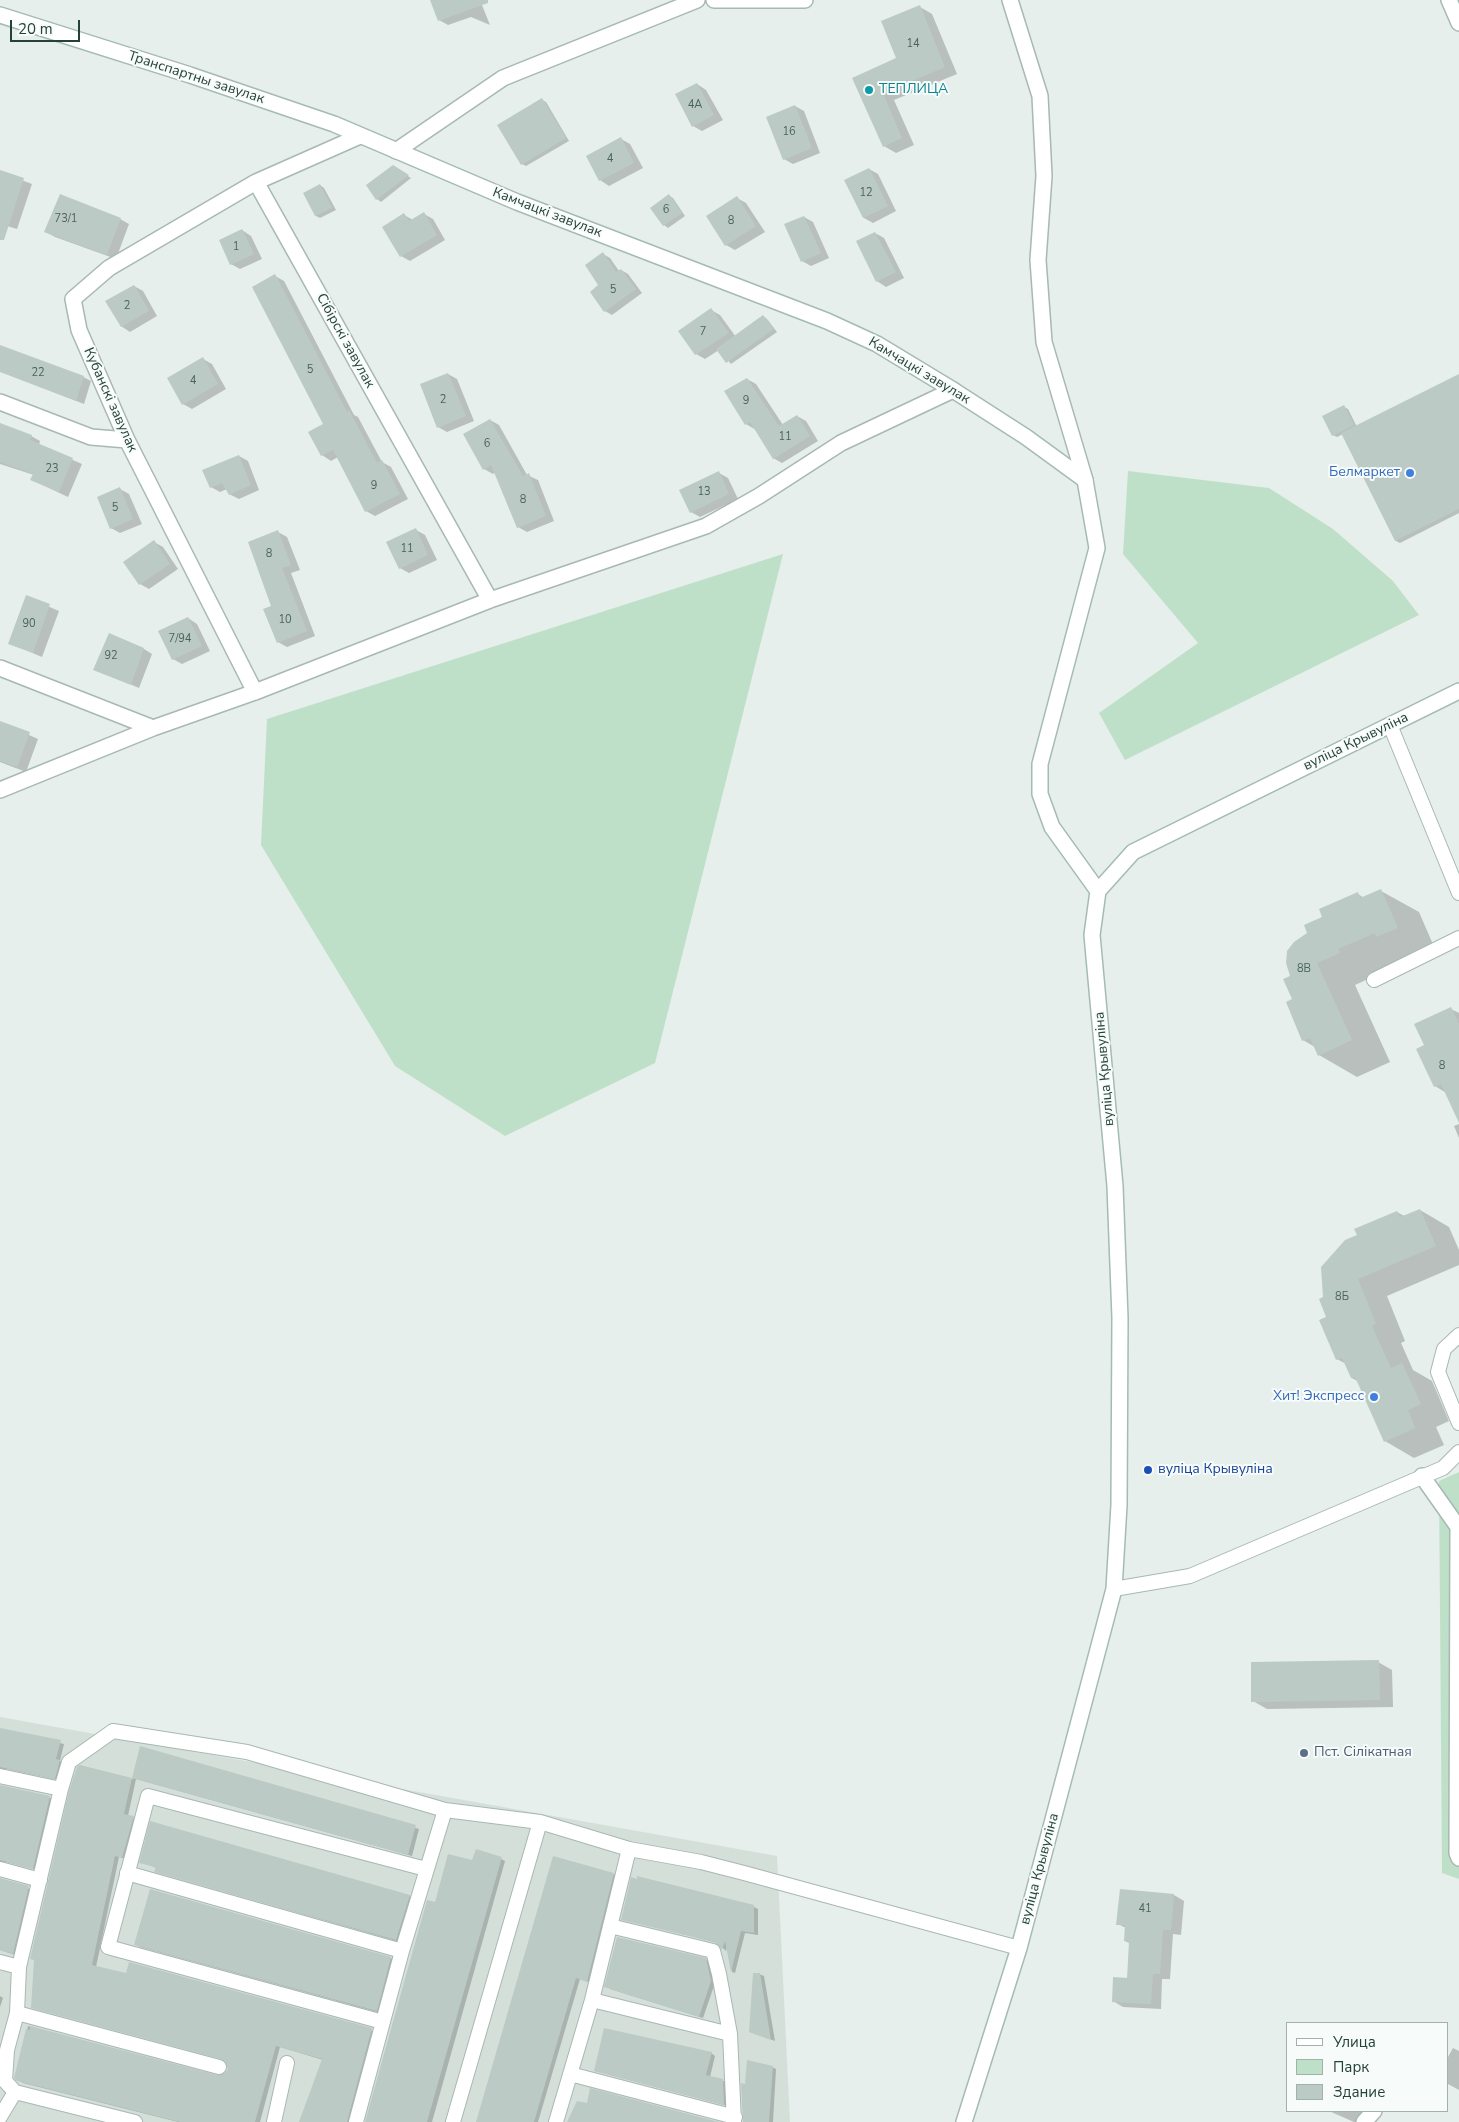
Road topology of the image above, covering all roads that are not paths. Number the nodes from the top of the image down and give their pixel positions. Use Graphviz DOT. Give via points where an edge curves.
graph roads {
  1 [pos="697,0"];
  2 [pos="714,0"];
  3 [pos="805,0"];
  4 [pos="1010,0"];
  5 [pos="1449,0"];
  6 [pos="0,15"];
  7 [pos="1459,23"];
  8 [pos="334,124"];
  9 [pos="360,136"];
  10 [pos="396,151"];
  11 [pos="256,182"];
  12 [pos="953,390"];
  13 [pos="0,402"];
  14 [pos="126,440"];
  15 [pos="1085,480"];
  16 [pos="490,600"];
  17 [pos="0,668"];
  18 [pos="1459,691"];
  19 [pos="255,692"];
  20 [pos="1390,724"];
  21 [pos="152,728"];
  22 [pos="0,790"];
  23 [pos="1098,891"];
  24 [pos="1459,893"];
  25 [pos="1459,938"];
  26 [pos="1374,980"];
  27 [pos="1459,1335"];
  28 [pos="1459,1422"];
  29 [pos="1459,1452"];
  30 [pos="1422,1476"];
  31 [pos="1114,1589"];
  32 [pos="0,1776"];
  33 [pos="61,1789"];
  34 [pos="445,1810"];
  35 [pos="540,1822"];
  36 [pos="629,1849"];
  37 [pos="1459,1858"];
  38 [pos="426,1869"];
  39 [pos="0,1870"];
  40 [pos="127,1873"];
  41 [pos="40,1880"];
  42 [pos="610,1926"];
  43 [pos="1019,1948"];
  44 [pos="402,1951"];
  45 [pos="0,1962"];
  46 [pos="19,1967"];
  47 [pos="592,2000"];
  48 [pos="17,2013"];
  49 [pos="383,2022"];
  50 [pos="730,2034"];
  51 [pos="4,2049"];
  52 [pos="287,2063"];
  53 [pos="219,2067"];
  54 [pos="570,2074"];
  55 [pos="15,2092"];
  56 [pos="1373,2112"];
  57 [pos="0,2117"];
  58 [pos="735,2119"];
  59 [pos="135,2122"];
  60 [pos="274,2122"];
  61 [pos="356,2122"];
  62 [pos="452,2122"];
  63 [pos="556,2122"];
  64 [pos="964,2122"];
  65 [pos="1364,2122"];
  1 -- 10 [label="street" via="503,78"];
  2 -- 3 [label="street"];
  4 -- 15 [label="street" via="1040,96 1044,176 1038,260 1044,342"];
  5 -- 7 [label="street"];
  6 -- 8 [label="street, Транспартны завулак"];
  8 -- 9 [label="street, Камчацкі завулак"];
  9 -- 10 [label="street, Камчацкі завулак"];
  9 -- 11 [label="street"];
  10 -- 12 [label="street, Камчацкі завулак" via="517,202 827,321 877,344"];
  11 -- 14 [label="street, Кубанскі завулак" via="109,268 73,299 79,330"];
  11 -- 16 [label="street, Сібірскі завулак"];
  12 -- 15 [label="street, Камчацкі завулак"];
  12 -- 16 [label="street" via="841,443 706,526"];
  13 -- 14 [label="street" via="91,437"];
  14 -- 19 [label="street, Кубанскі завулак"];
  15 -- 23 [label="street" via="1097,548 1040,764 1040,794 1052,827"];
  16 -- 19 [label="street"];
  17 -- 21 [label="street"];
  18 -- 20 [label="street, вуліца Крывуліна"];
  19 -- 21 [label="street"];
  20 -- 23 [label="street, вуліца Крывуліна" via="1133,852"];
  20 -- 24 [label="lane"];
  21 -- 22 [label="street"];
  23 -- 31 [label="street, вуліца Крывуліна" via="1092,935 1115,1186 1120,1318 1119,1505"];
  25 -- 26 [label="lane"];
  27 -- 28 [label="lane" via="1444,1350 1438,1372"];
  29 -- 30 [label="lane" via="1444,1468"];
  30 -- 31 [label="lane" via="1190,1576"];
  30 -- 37 [label="street" via="1458,1527"];
  31 -- 43 [label="street, вуліца Крывуліна"];
  32 -- 33 [label="lane"];
  33 -- 34 [label="lane" via="69,1762 113,1731 247,1752"];
  33 -- 41 [label="lane"];
  34 -- 35 [label="lane"];
  34 -- 38 [label="lane"];
  35 -- 36 [label="lane"];
  35 -- 62 [label="lane"];
  36 -- 42 [label="lane"];
  36 -- 43 [label="lane" via="701,1862"];
  38 -- 40 [label="lane" via="148,1796"];
  38 -- 44 [label="lane"];
  39 -- 41 [label="lane"];
  40 -- 44 [label="lane"];
  40 -- 49 [label="lane" via="108,1947"];
  41 -- 46 [label="lane"];
  42 -- 47 [label="lane"];
  42 -- 50 [label="lane" via="713,1951"];
  43 -- 64 [label="street, вуліца Крывуліна"];
  44 -- 49 [label="lane"];
  45 -- 46 [label="lane"];
  46 -- 48 [label="lane"];
  47 -- 50 [label="lane"];
  47 -- 54 [label="lane"];
  48 -- 51 [label="lane"];
  48 -- 53 [label="lane"];
  49 -- 61 [label="lane"];
  50 -- 58 [label="lane"];
  51 -- 55 [label="lane" via="5,2081"];
  52 -- 60 [label="lane"];
  54 -- 58 [label="lane"];
  54 -- 63 [label="lane"];
  55 -- 57 [label="lane"];
  55 -- 59 [label="lane"];
  56 -- 65 [label="street"];
}
